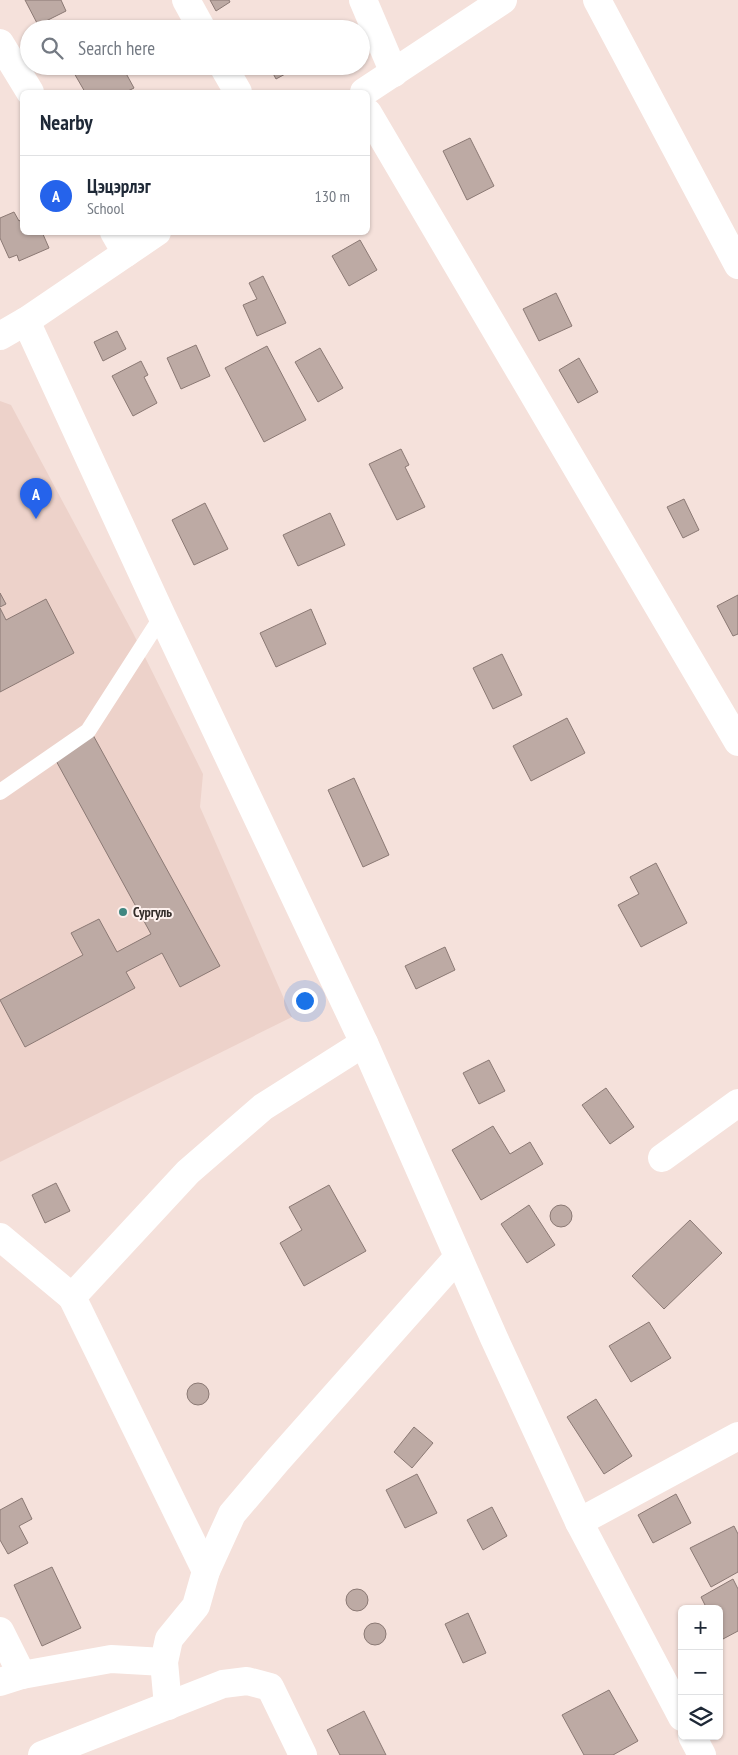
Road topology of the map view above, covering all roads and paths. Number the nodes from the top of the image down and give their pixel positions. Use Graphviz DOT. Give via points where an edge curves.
graph roads {
  1 [pos="186,0"];
  2 [pos="363,0"];
  3 [pos="503,0"];
  4 [pos="597,0"];
  5 [pos="197,20"];
  6 [pos="0,43"];
  7 [pos="394,73"];
  8 [pos="228,75"];
  9 [pos="29,90"];
  10 [pos="237,90"];
  11 [pos="367,90"];
  12 [pos="370,116"];
  13 [pos="148,235"];
  14 [pos="120,243"];
  15 [pos="738,265"];
  16 [pos="26,321"];
  17 [pos="0,336"];
  18 [pos="162,616"];
  19 [pos="738,742"];
  20 [pos="0,792"];
  21 [pos="364,1043"];
  22 [pos="738,1102"];
  23 [pos="662,1158"];
  24 [pos="0,1237"];
  25 [pos="458,1257"];
  26 [pos="72,1297"];
  27 [pos="738,1436"];
  28 [pos="579,1522"];
  29 [pos="206,1571"];
  30 [pos="0,1631"];
  31 [pos="164,1662"];
  32 [pos="11,1679"];
  33 [pos="168,1706"];
  34 [pos="678,1709"];
  35 [pos="694,1740"];
  36 [pos="51,1754"];
  37 [pos="303,1755"];
  38 [pos="702,1755"];
  1 -- 5 [label="street"];
  2 -- 7 [label="street"];
  3 -- 7 [label="street"];
  4 -- 15 [label="street"];
  6 -- 9 [label="street"];
  7 -- 11 [label="street"];
  8 -- 10 [label="street"];
  12 -- 19 [label="street"];
  13 -- 14 [label="street"];
  14 -- 16 [label="street"];
  16 -- 17 [label="street"];
  16 -- 18 [label="street"];
  18 -- 20 [label="lane" via="88,731"];
  18 -- 21 [label="street"];
  21 -- 25 [label="street"];
  21 -- 26 [label="street" via="263,1106 188,1172"];
  22 -- 23 [label="street"];
  24 -- 26 [label="street"];
  25 -- 28 [label="street"];
  25 -- 29 [label="street" via="232,1514"];
  26 -- 29 [label="street"];
  27 -- 28 [label="street"];
  28 -- 34 [label="street"];
  29 -- 31 [label="street" via="196,1606 169,1639"];
  30 -- 32 [label="street"];
  31 -- 32 [label="street" via="111,1659"];
  31 -- 33 [label="street"];
  33 -- 36 [label="street"];
  33 -- 37 [label="street" via="224,1684 247,1681 270,1688"];
  35 -- 38 [label="street"];
}
